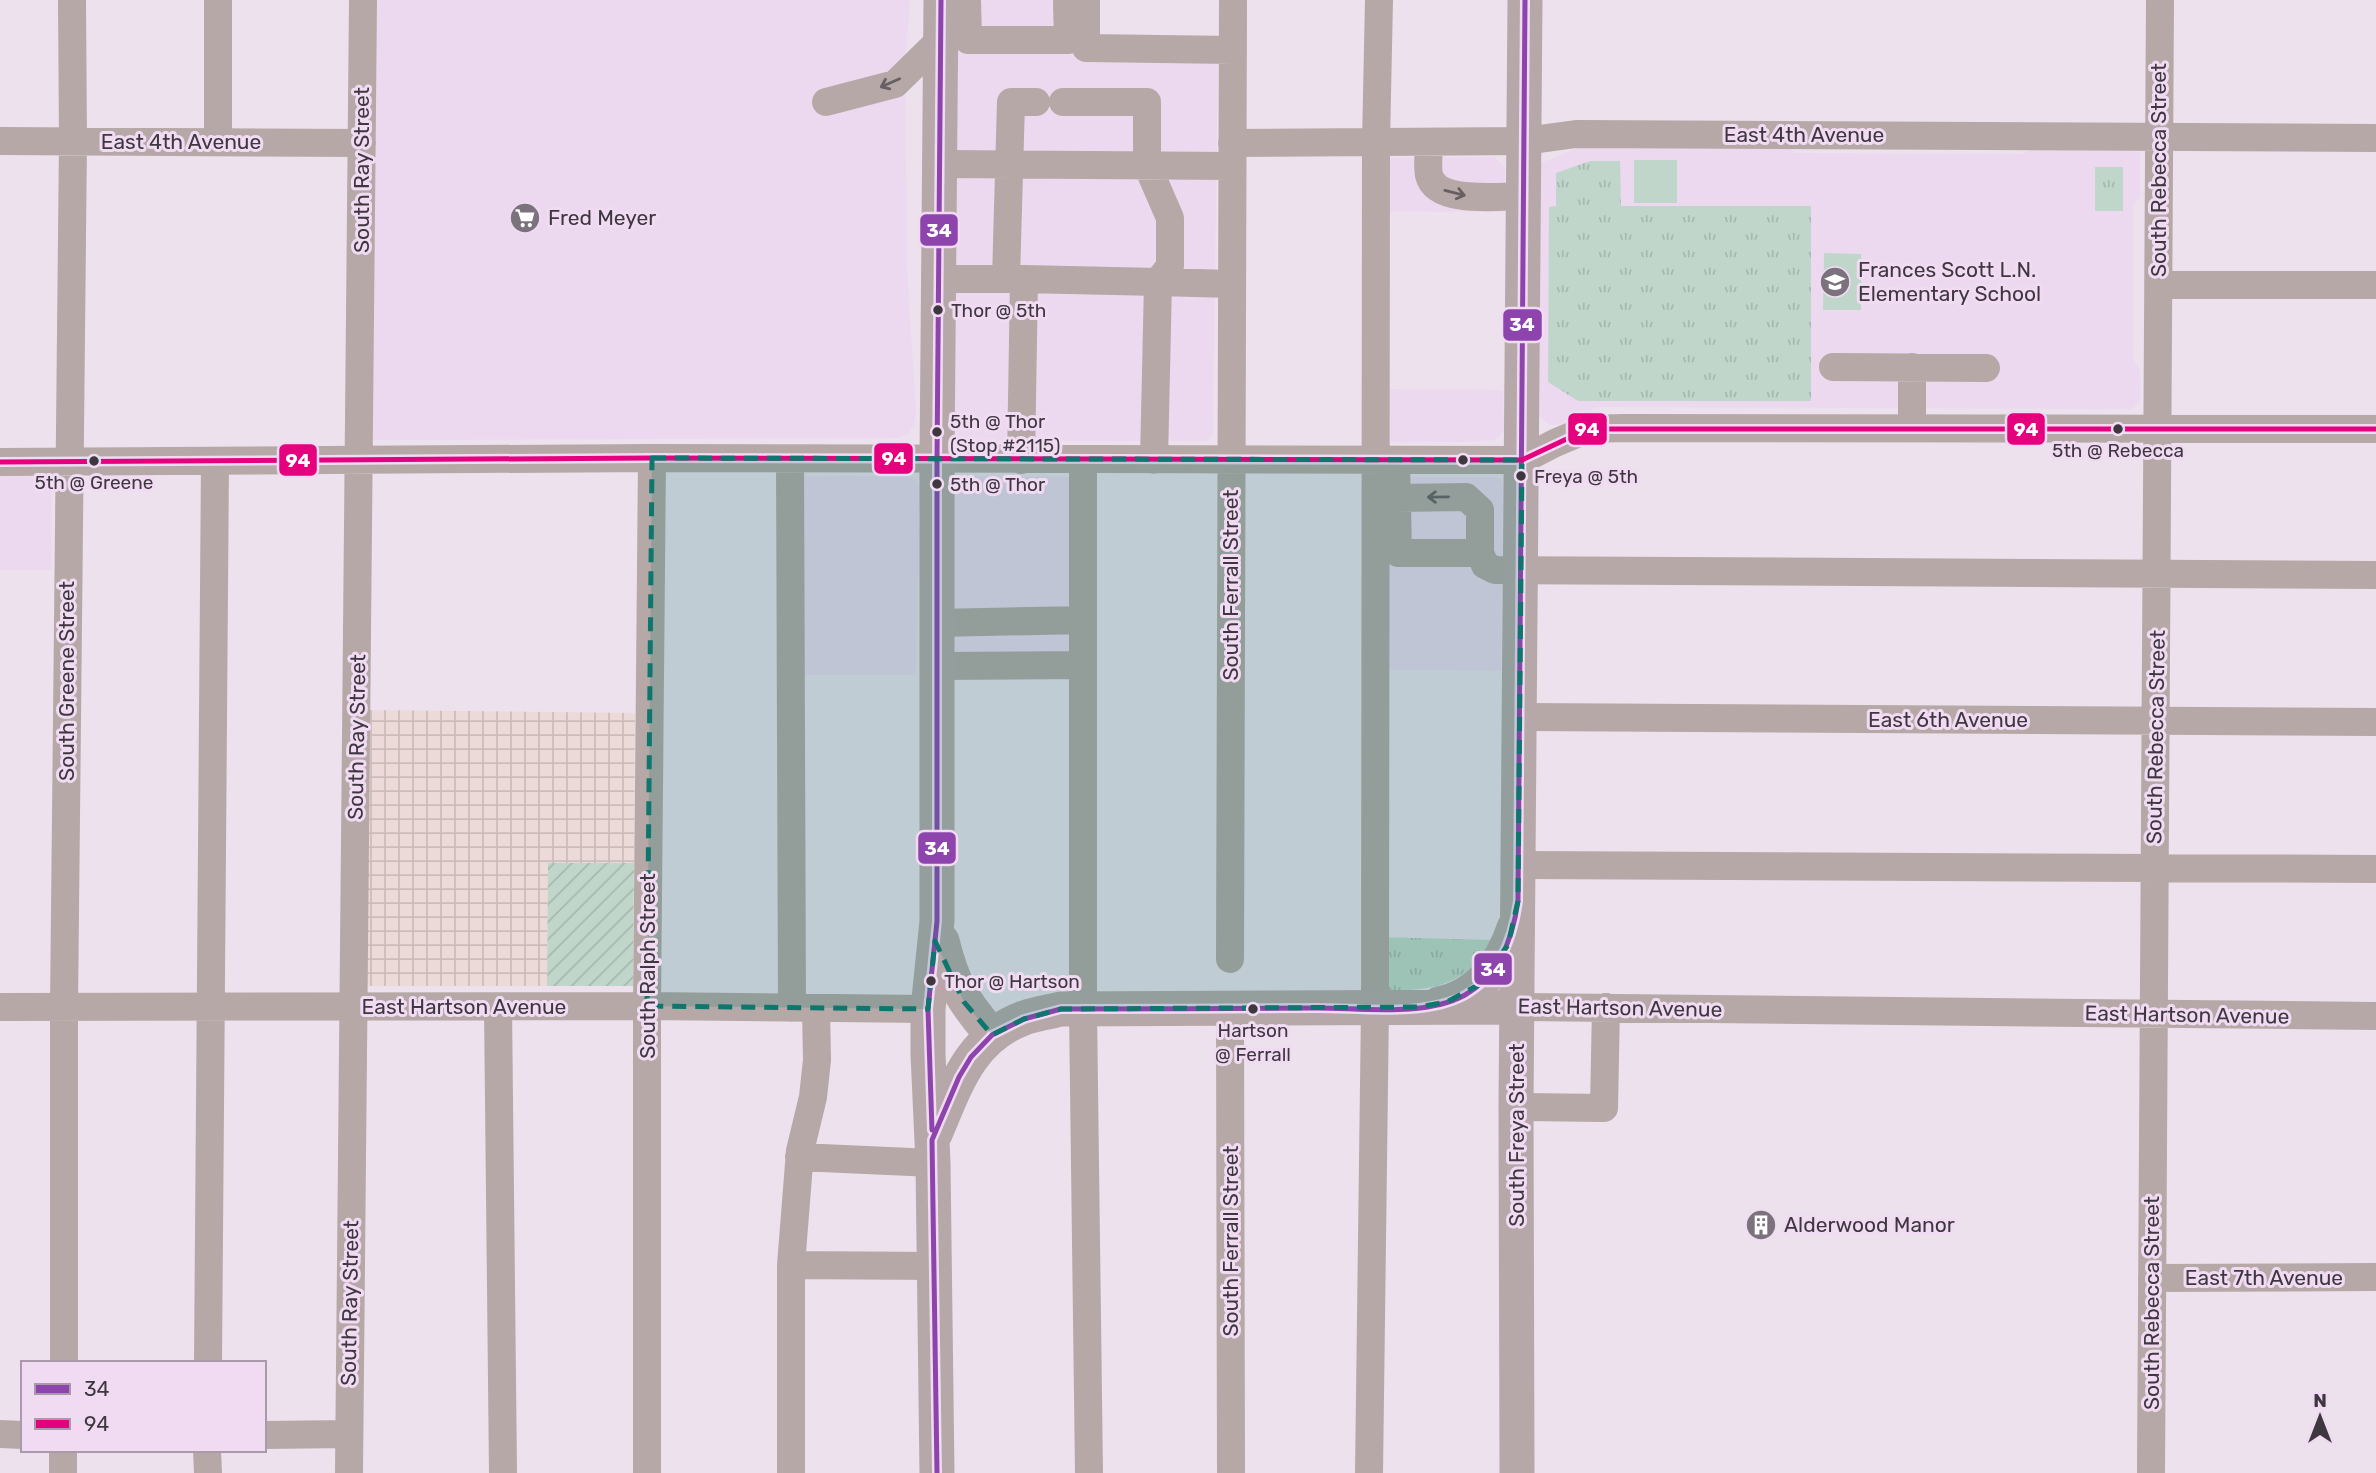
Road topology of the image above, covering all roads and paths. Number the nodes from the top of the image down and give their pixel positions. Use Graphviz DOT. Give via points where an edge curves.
graph roads {
  1 [pos="72,0"];
  2 [pos="218,0"];
  3 [pos="363,0"];
  4 [pos="941,0"];
  5 [pos="967,0"];
  6 [pos="1067,0"];
  7 [pos="1086,0"];
  8 [pos="1233,0"];
  9 [pos="1379,0"];
  10 [pos="1525,0"];
  11 [pos="2160,0"];
  12 [pos="940,40"];
  13 [pos="1077,44"];
  14 [pos="1233,50"];
  15 [pos="826,102"];
  16 [pos="2159,138"];
  17 [pos="2376,138"];
  18 [pos="0,141"];
  19 [pos="73,141"];
  20 [pos="1525,141"];
  21 [pos="218,142"];
  22 [pos="1376,142"];
  23 [pos="362,143"];
  24 [pos="1232,155"];
  25 [pos="1429,155"];
  26 [pos="939,164"];
  27 [pos="1009,164"];
  28 [pos="1147,166"];
  29 [pos="1524,196"];
  30 [pos="939,279"];
  31 [pos="1015,279"];
  32 [pos="1157,282"];
  33 [pos="1232,284"];
  34 [pos="2159,285"];
  35 [pos="2376,285"];
  36 [pos="1833,367"];
  37 [pos="1912,367"];
  38 [pos="1986,368"];
  39 [pos="1912,428"];
  40 [pos="2159,428"];
  41 [pos="2376,429"];
  42 [pos="652,458"];
  43 [pos="360,459"];
  44 [pos="790,459"];
  45 [pos="937,460"];
  46 [pos="1021,460"];
  47 [pos="1154,460"];
  48 [pos="1231,460"];
  49 [pos="1386,460"];
  50 [pos="1522,460"];
  51 [pos="215,461"];
  52 [pos="1083,461"];
  53 [pos="0,462"];
  54 [pos="69,463"];
  55 [pos="1397,498"];
  56 [pos="1472,554"];
  57 [pos="1522,570"];
  58 [pos="2158,575"];
  59 [pos="2376,575"];
  60 [pos="1083,620"];
  61 [pos="937,622"];
  62 [pos="1083,665"];
  63 [pos="938,666"];
  64 [pos="1521,717"];
  65 [pos="2157,722"];
  66 [pos="2376,722"];
  67 [pos="1519,864"];
  68 [pos="2155,868"];
  69 [pos="2376,869"];
  70 [pos="1518,901"];
  71 [pos="937,921"];
  72 [pos="1230,959"];
  73 [pos="647,1006"];
  74 [pos="0,1007"];
  75 [pos="498,1007"];
  76 [pos="1418,1007"];
  77 [pos="1517,1007"];
  78 [pos="1606,1007"];
  79 [pos="64,1008"];
  80 [pos="212,1008"];
  81 [pos="354,1008"];
  82 [pos="804,1008"];
  83 [pos="1375,1008"];
  84 [pos="928,1009"];
  85 [pos="1083,1009"];
  86 [pos="1230,1009"];
  87 [pos="2156,1015"];
  88 [pos="2376,1016"];
  89 [pos="992,1035"];
  90 [pos="1516,1107"];
  91 [pos="933,1151"];
  92 [pos="799,1157"];
  93 [pos="791,1265"];
  94 [pos="935,1266"];
  95 [pos="2376,1277"];
  96 [pos="2152,1278"];
  97 [pos="64,1361"];
  98 [pos="208,1361"];
  99 [pos="0,1434"];
  100 [pos="348,1434"];
  101 [pos="21,1435"];
  102 [pos="266,1435"];
  103 [pos="63,1452"];
  104 [pos="207,1452"];
  105 [pos="63,1473"];
  106 [pos="208,1473"];
  107 [pos="349,1473"];
  108 [pos="503,1473"];
  109 [pos="648,1473"];
  110 [pos="791,1473"];
  111 [pos="937,1473"];
  112 [pos="1089,1473"];
  113 [pos="1231,1473"];
  114 [pos="1369,1473"];
  115 [pos="1517,1473"];
  116 [pos="2151,1473"];
  1 -- 19 [label="street, South Greene Street"];
  2 -- 21 [label="street"];
  3 -- 23 [label="street, South Ray Street"];
  4 -- 12 [label="main road"];
  5 -- 13 [label="street" via="968,40"];
  6 -- 13 [label="street"];
  7 -- 13 [label="street"];
  8 -- 14 [label="street, South Ferrall Street"];
  9 -- 22 [label="street"];
  10 -- 20 [label="main road, South Freya Street"];
  11 -- 16 [label="street, South Rebecca Street"];
  12 -- 15 [label="street, one-way" via="895,85"];
  12 -- 26 [label="main road"];
  13 -- 14 [label="street"];
  14 -- 24 [label="street, South Ferrall Street"];
  16 -- 17 [label="street, East 4th Avenue"];
  16 -- 20 [label="street, East 4th Avenue" via="1576,134"];
  16 -- 34 [label="street, South Rebecca Street"];
  18 -- 19 [label="street, East 4th Avenue"];
  19 -- 21 [label="street, East 4th Avenue"];
  19 -- 54 [label="street, South Greene Street"];
  20 -- 25 [label="street, East 4th Avenue"];
  20 -- 29 [label="main road, South Freya Street"];
  21 -- 23 [label="street, East 4th Avenue"];
  22 -- 24 [label="street, East 4th Avenue"];
  22 -- 25 [label="street, East 4th Avenue"];
  22 -- 49 [label="street"];
  23 -- 43 [label="street, South Ray Street"];
  24 -- 28 [label="street, East 4th Avenue"];
  24 -- 33 [label="street, South Ferrall Street"];
  25 -- 29 [label="street, one-way" via="1429,175 1436,187 1458,196"];
  26 -- 27 [label="street, East 4th Avenue"];
  26 -- 30 [label="main road"];
  27 -- 28 [label="street, East 4th Avenue"];
  27 -- 28 [label="street" via="1011,102 1147,102"];
  27 -- 31 [label="street"];
  28 -- 32 [label="street" via="1170,218 1170,266"];
  29 -- 50 [label="main road, South Freya Street"];
  30 -- 31 [label="street"];
  30 -- 45 [label="main road"];
  31 -- 32 [label="street"];
  31 -- 46 [label="street"];
  32 -- 33 [label="street"];
  32 -- 47 [label="street"];
  33 -- 48 [label="street, South Ferrall Street"];
  34 -- 35 [label="street"];
  34 -- 40 [label="street, South Rebecca Street"];
  36 -- 37 [label="street"];
  37 -- 38 [label="street"];
  37 -- 39 [label="street"];
  39 -- 40 [label="street"];
  39 -- 50 [label="street" via="1588,429"];
  40 -- 41 [label="street"];
  40 -- 58 [label="street, South Rebecca Street"];
  42 -- 43 [label="street"];
  42 -- 44 [label="street"];
  42 -- 73 [label="street, South Ralph Street"];
  43 -- 51 [label="street"];
  43 -- 81 [label="street, South Ray Street"];
  44 -- 45 [label="street"];
  44 -- 82 [label="street"];
  45 -- 46 [label="street"];
  45 -- 61 [label="main road"];
  46 -- 52 [label="street"];
  47 -- 48 [label="street"];
  47 -- 52 [label="street"];
  48 -- 49 [label="street"];
  48 -- 72 [label="street, South Ferrall Street"];
  49 -- 50 [label="street"];
  49 -- 55 [label="street"];
  49 -- 83 [label="street"];
  50 -- 57 [label="main road, South Freya Street"];
  51 -- 54 [label="street"];
  51 -- 80 [label="street"];
  52 -- 60 [label="street"];
  53 -- 54 [label="street"];
  54 -- 79 [label="street, South Greene Street"];
  55 -- 56 [label="street" via="1398,553"];
  56 -- 55 [label="street, one-way" via="1480,510 1466,497"];
  56 -- 57 [label="street" via="1495,570"];
  57 -- 58 [label="street"];
  57 -- 64 [label="main road, South Freya Street"];
  58 -- 59 [label="street"];
  58 -- 65 [label="street, South Rebecca Street"];
  60 -- 61 [label="street"];
  60 -- 62 [label="street"];
  61 -- 63 [label="main road"];
  62 -- 63 [label="street"];
  62 -- 85 [label="street"];
  63 -- 71 [label="main road"];
  64 -- 65 [label="street, East 6th Avenue"];
  64 -- 67 [label="main road, South Freya Street"];
  65 -- 66 [label="street, East 6th Avenue"];
  65 -- 68 [label="street, South Rebecca Street"];
  67 -- 68 [label="street"];
  67 -- 70 [label="main road, South Freya Street"];
  68 -- 69 [label="street"];
  68 -- 87 [label="street, South Rebecca Street"];
  70 -- 76 [label="main road" via="1513,930 1491,972 1464,995"];
  70 -- 77 [label="main road, South Freya Street"];
  71 -- 84 [label="main road"];
  71 -- 89 [label="main road" via="949,970 964,1002"];
  73 -- 75 [label="street, East Hartson Avenue"];
  73 -- 82 [label="street, East Hartson Avenue"];
  73 -- 109 [label="street, South Ralph Street"];
  74 -- 79 [label="street, East Hartson Avenue"];
  75 -- 81 [label="street, East Hartson Avenue"];
  75 -- 108 [label="street"];
  76 -- 77 [label="main road, East Hartson Avenue"];
  76 -- 83 [label="main road, East Hartson Avenue"];
  77 -- 78 [label="street, East Hartson Avenue"];
  77 -- 90 [label="main road, South Freya Street"];
  78 -- 87 [label="street, East Hartson Avenue"];
  78 -- 90 [label="street" via="1604,1108"];
  79 -- 80 [label="street, East Hartson Avenue"];
  79 -- 97 [label="street, South Greene Street"];
  80 -- 81 [label="street, East Hartson Avenue"];
  80 -- 98 [label="street"];
  81 -- 100 [label="street, South Ray Street"];
  82 -- 84 [label="street, East Hartson Avenue"];
  82 -- 92 [label="street" via="817,1060"];
  83 -- 86 [label="main road, East Hartson Avenue"];
  83 -- 114 [label="street"];
  84 -- 91 [label="main road"];
  85 -- 86 [label="main road, East Hartson Avenue"];
  85 -- 89 [label="main road, East Hartson Avenue" via="1024,1018"];
  85 -- 112 [label="street"];
  86 -- 113 [label="street, South Ferrall Street"];
  87 -- 88 [label="street, East Hartson Avenue"];
  87 -- 96 [label="street, South Rebecca Street"];
  89 -- 91 [label="main road, East Hartson Avenue" via="959,1077"];
  90 -- 115 [label="main road, South Freya Street"];
  91 -- 92 [label="street"];
  91 -- 94 [label="main road"];
  92 -- 93 [label="street"];
  93 -- 94 [label="street"];
  93 -- 110 [label="street"];
  94 -- 111 [label="main road"];
  95 -- 96 [label="street, East 7th Avenue"];
  96 -- 116 [label="street, South Rebecca Street"];
  99 -- 101 [label="street"];
  100 -- 102 [label="street"];
  100 -- 107 [label="street, South Ray Street"];
  103 -- 105 [label="street"];
  104 -- 106 [label="street"];
}
